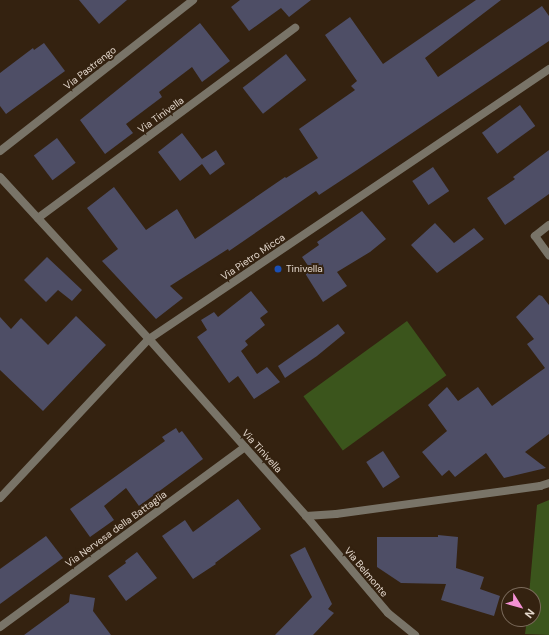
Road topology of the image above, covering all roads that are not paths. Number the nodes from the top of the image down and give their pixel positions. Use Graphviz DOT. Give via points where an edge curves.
graph roads {
  1 [pos="193,0"];
  2 [pos="295,28"];
  3 [pos="549,69"];
  4 [pos="0,151"];
  5 [pos="0,177"];
  6 [pos="38,218"];
  7 [pos="549,225"];
  8 [pos="549,255"];
  9 [pos="149,339"];
  10 [pos="245,447"];
  11 [pos="549,483"];
  12 [pos="0,498"];
  13 [pos="306,516"];
  14 [pos="0,627"];
  15 [pos="415,635"];
  1 -- 4 [label="street, Via Pastrengo"];
  2 -- 6 [label="street, Via Tinivella"];
  3 -- 9 [label="street, Via Pietro Micca"];
  5 -- 6 [label="street, Via Tinivella"];
  6 -- 9 [label="street, Via Tinivella"];
  7 -- 8 [label="street" via="535,236"];
  9 -- 10 [label="street, Via Tinivella"];
  9 -- 12 [label="street, Via Pietro Micca"];
  10 -- 13 [label="street, Via Tinivella"];
  10 -- 14 [label="street, Via Nervesa della Battaglia"];
  11 -- 13 [label="street" via="336,514"];
  13 -- 15 [label="street, Via Belmonte" via="388,612"];
}
